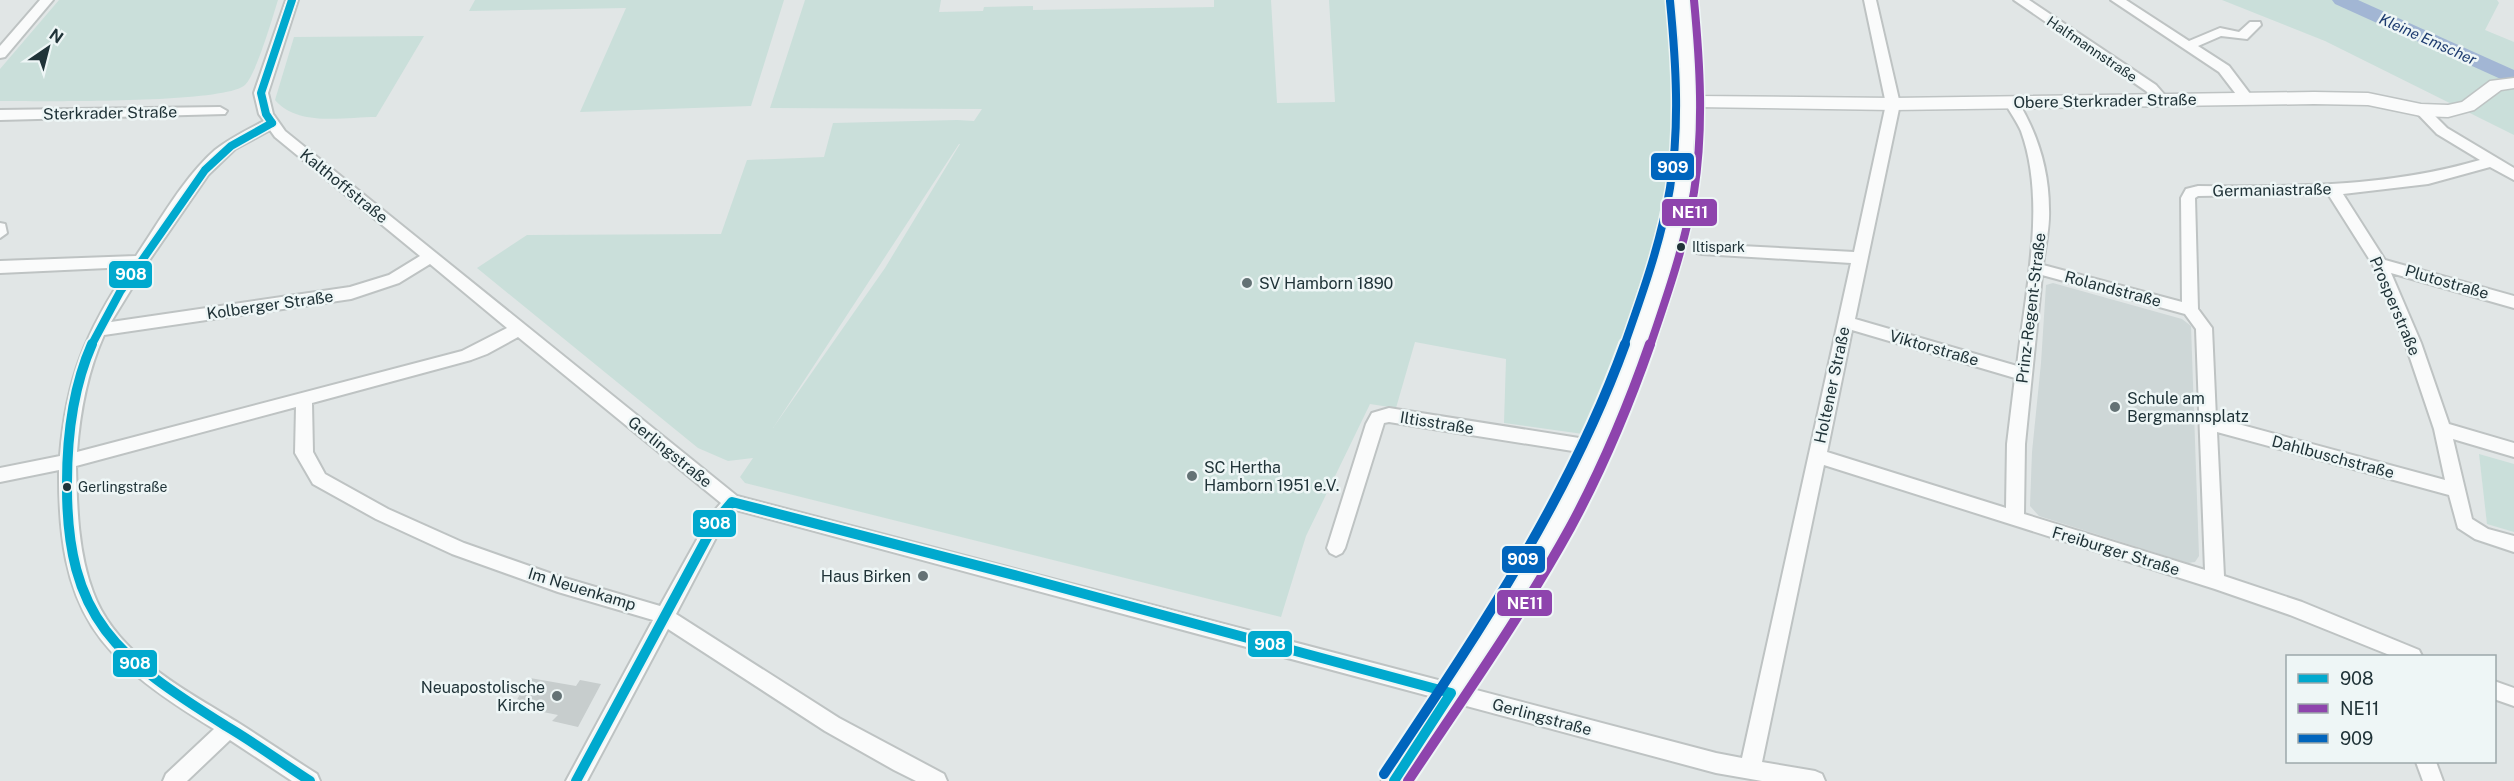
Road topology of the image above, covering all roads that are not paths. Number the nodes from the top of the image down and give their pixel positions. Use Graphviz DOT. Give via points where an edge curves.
graph roads {
  1 [pos="47,0"];
  2 [pos="292,0"];
  3 [pos="1682,0"];
  4 [pos="1870,0"];
  5 [pos="2020,0"];
  6 [pos="2140,0"];
  7 [pos="2121,3"];
  8 [pos="2255,26"];
  9 [pos="0,34"];
  10 [pos="17,34"];
  11 [pos="2188,45"];
  12 [pos="0,54"];
  13 [pos="2514,83"];
  14 [pos="2247,99"];
  15 [pos="2162,100"];
  16 [pos="1688,101"];
  17 [pos="2012,103"];
  18 [pos="1893,104"];
  19 [pos="2421,110"];
  20 [pos="220,111"];
  21 [pos="0,115"];
  22 [pos="272,123"];
  23 [pos="2491,162"];
  24 [pos="2514,175"];
  25 [pos="2333,190"];
  26 [pos="0,228"];
  27 [pos="0,233"];
  28 [pos="1702,249"];
  29 [pos="431,256"];
  30 [pos="1858,258"];
  31 [pos="141,261"];
  32 [pos="2380,264"];
  33 [pos="0,267"];
  34 [pos="2036,268"];
  35 [pos="2514,302"];
  36 [pos="2190,310"];
  37 [pos="1845,322"];
  38 [pos="520,328"];
  39 [pos="100,330"];
  40 [pos="2023,374"];
  41 [pos="304,399"];
  42 [pos="2210,423"];
  43 [pos="2442,429"];
  44 [pos="1595,450"];
  45 [pos="2514,450"];
  46 [pos="1817,456"];
  47 [pos="69,461"];
  48 [pos="0,475"];
  49 [pos="2455,490"];
  50 [pos="732,502"];
  51 [pos="2015,519"];
  52 [pos="2514,544"];
  53 [pos="1336,548"];
  54 [pos="2215,581"];
  55 [pos="665,617"];
  56 [pos="2403,655"];
  57 [pos="2496,691"];
  58 [pos="1451,693"];
  59 [pos="2514,696"];
  60 [pos="229,728"];
  61 [pos="2426,763"];
  62 [pos="1750,770"];
  63 [pos="173,781"];
  64 [pos="310,781"];
  65 [pos="576,781"];
  66 [pos="937,781"];
  67 [pos="1394,781"];
  68 [pos="1815,781"];
  69 [pos="2433,781"];
  1 -- 10 [label="street"];
  2 -- 22 [label="street, Kalthoffstraße" via="261,93"];
  3 -- 16 [label="street"];
  4 -- 18 [label="street, Holtener Straße"];
  5 -- 15 [label="street, Halfmannstraße" via="2151,88"];
  6 -- 7 [label="street"];
  7 -- 11 [label="street"];
  8 -- 11 [label="street" via="2242,36 2220,32"];
  9 -- 10 [label="street"];
  10 -- 12 [label="street"];
  11 -- 14 [label="street" via="2224,69"];
  13 -- 19 [label="street, Obere Sterkrader Straße" via="2496,85 2468,106 2448,111"];
  14 -- 15 [label="street, Obere Sterkrader Straße"];
  14 -- 19 [label="street, Obere Sterkrader Straße" via="2368,99"];
  15 -- 17 [label="street, Obere Sterkrader Straße"];
  16 -- 18 [label="street, Obere Sterkrader Straße"];
  16 -- 44 [label="street" via="1682,187 1670,246 1638,345"];
  17 -- 18 [label="street, Obere Sterkrader Straße"];
  17 -- 34 [label="street, Prinz-Regent-Straße" via="2027,129 2039,180 2042,209"];
  18 -- 30 [label="street, Holtener Straße"];
  19 -- 23 [label="street" via="2442,131"];
  20 -- 21 [label="street, Sterkrader Straße"];
  22 -- 29 [label="street, Kalthoffstraße" via="280,135"];
  22 -- 31 [label="street" via="237,141 209,165"];
  23 -- 24 [label="street"];
  23 -- 25 [label="street, Germaniastraße" via="2430,178"];
  25 -- 32 [label="street, Prosperstraße"];
  25 -- 36 [label="street, Germaniastraße" via="2192,194 2188,198"];
  26 -- 27 [label="street"];
  28 -- 30 [label="street"];
  29 -- 38 [label="street, Kalthoffstraße"];
  29 -- 39 [label="street, Kolberger Straße" via="394,279 351,293"];
  30 -- 37 [label="street, Holtener Straße"];
  31 -- 33 [label="street"];
  31 -- 39 [label="street"];
  32 -- 35 [label="street, Plutostraße"];
  32 -- 43 [label="street, Prosperstraße"];
  34 -- 36 [label="street, Rolandstraße"];
  34 -- 40 [label="street, Prinz-Regent-Straße"];
  36 -- 42 [label="street, Germaniastraße" via="2204,328"];
  37 -- 40 [label="street, Viktorstraße"];
  37 -- 46 [label="street, Holtener Straße"];
  38 -- 41 [label="street" via="465,356"];
  38 -- 50 [label="street, Gerlingstraße"];
  39 -- 47 [label="street" via="81,373"];
  40 -- 51 [label="street, Prinz-Regent-Straße" via="2016,444"];
  41 -- 47 [label="street"];
  41 -- 55 [label="street, Im Neuenkamp" via="304,453 319,479 458,549"];
  42 -- 49 [label="street, Dahlbuschstraße"];
  42 -- 54 [label="street, Germaniastraße"];
  43 -- 45 [label="street"];
  43 -- 49 [label="street, Prosperstraße"];
  44 -- 53 [label="street, Iltisstraße" via="1389,415 1378,418"];
  44 -- 58 [label="street" via="1515,596"];
  46 -- 51 [label="street, Freiburger Straße"];
  46 -- 62 [label="street, Holtener Straße"];
  47 -- 48 [label="street"];
  47 -- 60 [label="street" via="69,525 74,565 94,616 121,652 159,685"];
  49 -- 52 [label="street, Prosperstraße" via="2464,523 2471,530"];
  50 -- 55 [label="street" via="716,521"];
  50 -- 58 [label="street, Gerlingstraße"];
  51 -- 54 [label="street, Freiburger Straße"];
  54 -- 56 [label="street, Freiburger Straße" via="2295,608"];
  55 -- 65 [label="street"];
  55 -- 66 [label="street, Im Neuenkamp" via="850,737"];
  57 -- 59 [label="street"];
  58 -- 62 [label="street, Gerlingstraße"];
  58 -- 67 [label="street"];
  60 -- 63 [label="street"];
  60 -- 64 [label="street"];
  61 -- 69 [label="street"];
  62 -- 68 [label="street, Gerlingstraße"];
}
